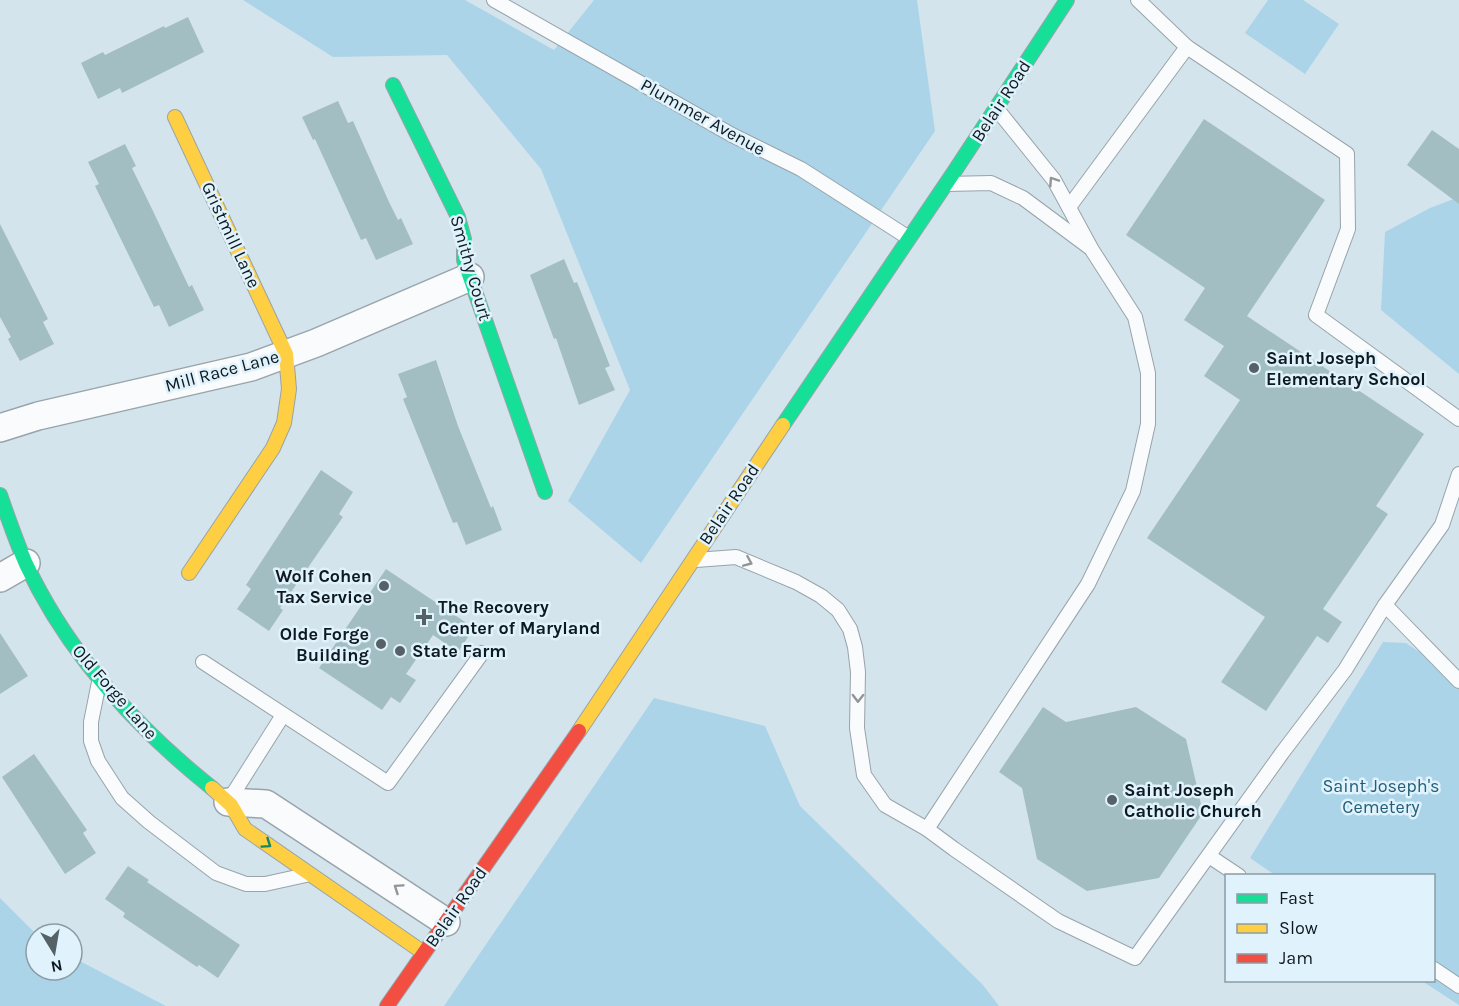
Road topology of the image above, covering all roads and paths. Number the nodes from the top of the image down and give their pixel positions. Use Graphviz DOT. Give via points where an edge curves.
graph roads {
  1 [pos="494,0"];
  2 [pos="1067,0"];
  3 [pos="1138,0"];
  4 [pos="1187,47"];
  5 [pos="393,85"];
  6 [pos="996,108"];
  7 [pos="175,117"];
  8 [pos="945,184"];
  9 [pos="1069,207"];
  10 [pos="909,238"];
  11 [pos="1092,250"];
  12 [pos="470,277"];
  13 [pos="286,354"];
  14 [pos="1459,419"];
  15 [pos="0,428"];
  16 [pos="1459,474"];
  17 [pos="545,492"];
  18 [pos="0,495"];
  19 [pos="691,560"];
  20 [pos="26,563"];
  21 [pos="189,573"];
  22 [pos="0,578"];
  23 [pos="1384,605"];
  24 [pos="482,653"];
  25 [pos="203,662"];
  26 [pos="100,679"];
  27 [pos="1459,681"];
  28 [pos="282,715"];
  29 [pos="228,802"];
  30 [pos="927,829"];
  31 [pos="1209,855"];
  32 [pos="310,873"];
  33 [pos="1236,874"];
  34 [pos="446,922"];
  35 [pos="424,953"];
  36 [pos="1435,970"];
  37 [pos="1459,986"];
  38 [pos="387,1006"];
  1 -- 10 [label="lane, Plummer Avenue" via="732,135 801,169"];
  2 -- 6 [label="main road, Belair Road"];
  3 -- 4 [label="lane"];
  4 -- 9 [label="lane"];
  4 -- 14 [label="lane" via="1347,154 1348,229 1316,315"];
  5 -- 12 [label="main road, Smithy Court" via="458,217"];
  6 -- 8 [label="main road, Belair Road"];
  9 -- 6 [label="lane, one-way" via="1054,180"];
  7 -- 13 [label="main road, Gristmill Lane"];
  8 -- 10 [label="main road, Belair Road"];
  8 -- 11 [label="lane" via="991,183 1023,198"];
  9 -- 11 [label="lane"];
  10 -- 19 [label="main road, Belair Road"];
  11 -- 30 [label="lane" via="1135,317 1148,373 1148,424 1133,491 1088,584"];
  12 -- 13 [label="street, Mill Race Lane"];
  12 -- 17 [label="main road, Smithy Court"];
  13 -- 15 [label="street, Mill Race Lane" via="251,367"];
  13 -- 21 [label="main road" via="289,389 284,423 273,448"];
  16 -- 23 [label="lane" via="1442,525"];
  18 -- 20 [label="main road, Old Forge Lane"];
  19 -- 30 [label="lane, one-way" via="736,557 796,582 838,610 855,647 857,728 864,775 885,805"];
  19 -- 34 [label="main road, Belair Road" via="571,743"];
  20 -- 22 [label="street"];
  20 -- 26 [label="main road, Old Forge Lane" via="71,642"];
  23 -- 27 [label="lane"];
  23 -- 31 [label="lane" via="1345,670"];
  24 -- 28 [label="lane" via="388,783"];
  25 -- 28 [label="lane"];
  26 -- 29 [label="main road, Old Forge Lane" via="168,750"];
  26 -- 32 [label="lane" via="91,741 98,761 122,798 216,873 246,884 265,884"];
  28 -- 29 [label="lane"];
  29 -- 32 [label="main road, Old Forge Lane, one-way" via="245,829"];
  34 -- 29 [label="street, one-way" via="266,804"];
  30 -- 31 [label="lane" via="1058,921 1135,958"];
  31 -- 33 [label="lane"];
  32 -- 35 [label="main road, Old Forge Lane"];
  34 -- 35 [label="main road, Belair Road"];
  35 -- 38 [label="main road, Belair Road"];
  36 -- 37 [label="lane"];
}
